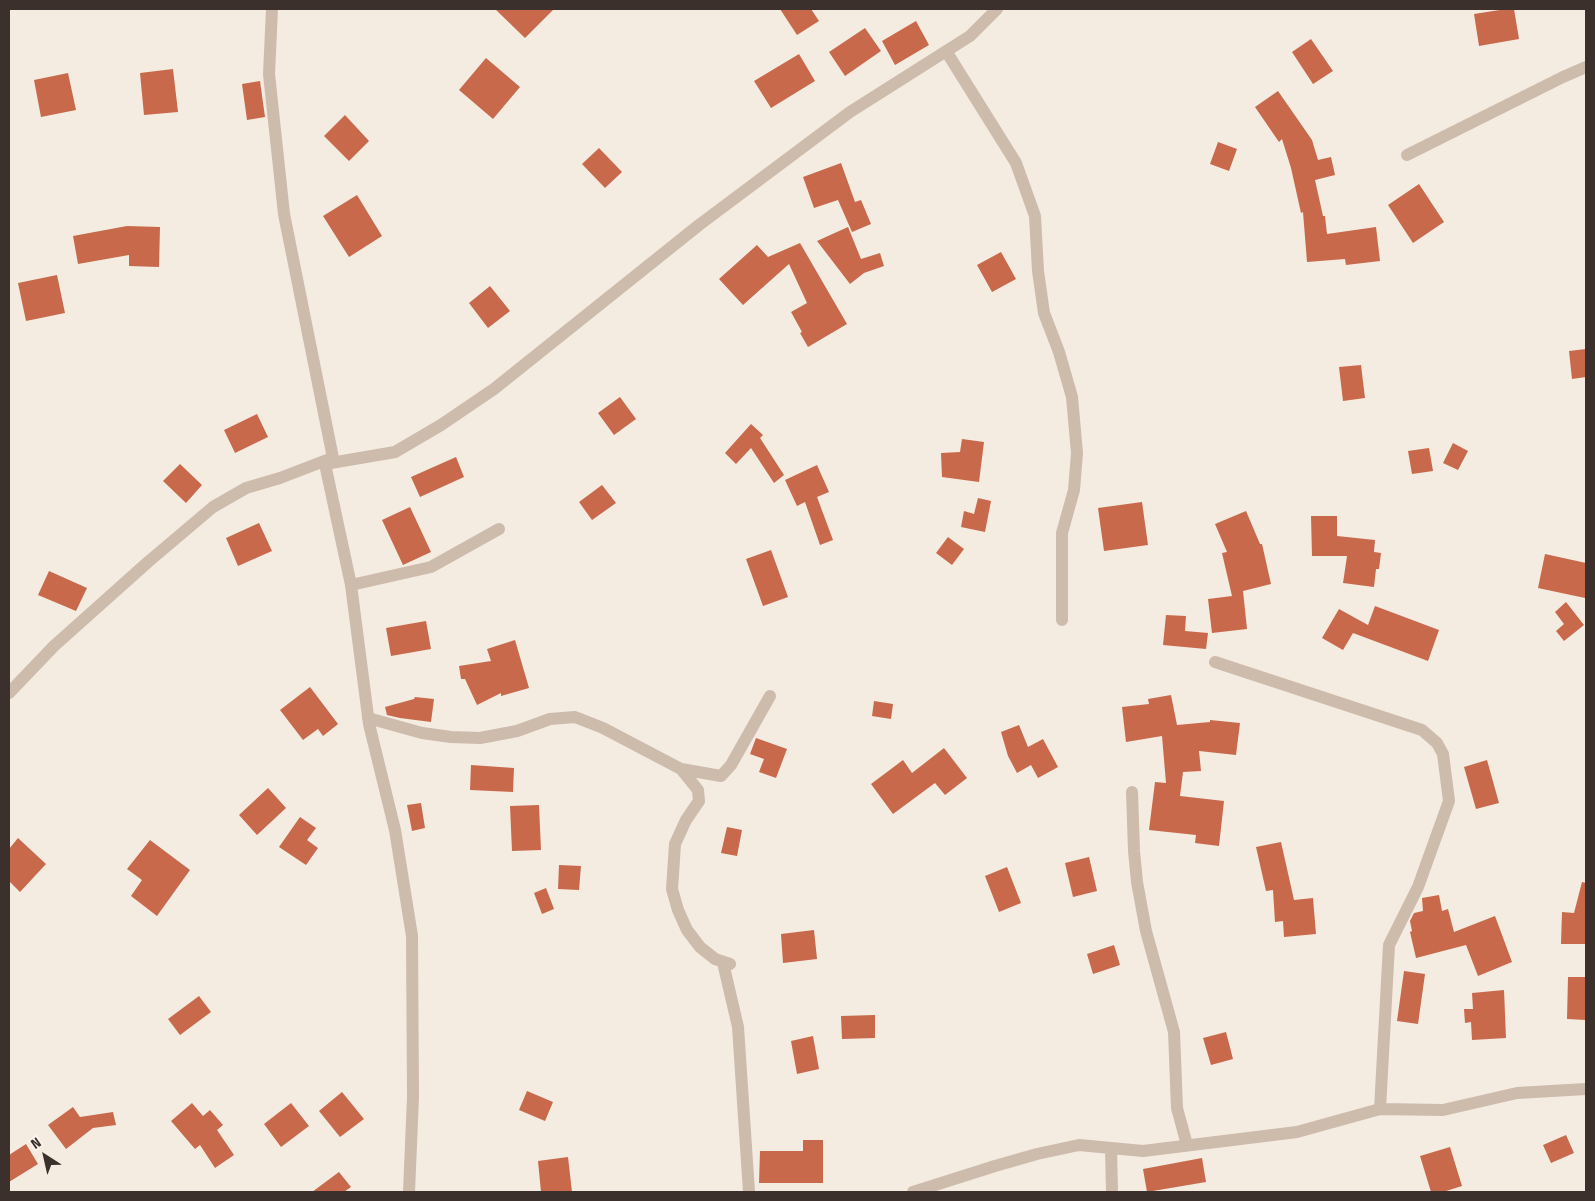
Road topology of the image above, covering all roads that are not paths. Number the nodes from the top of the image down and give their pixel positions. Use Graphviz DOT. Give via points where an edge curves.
graph roads {
  1 [pos="272,9"];
  2 [pos="996,9"];
  3 [pos="946,51"];
  4 [pos="1586,67"];
  5 [pos="1407,155"];
  6 [pos="329,461"];
  7 [pos="499,530"];
  8 [pos="351,585"];
  9 [pos="1062,620"];
  10 [pos="1215,662"];
  11 [pos="9,693"];
  12 [pos="770,696"];
  13 [pos="368,718"];
  14 [pos="681,770"];
  15 [pos="1132,792"];
  16 [pos="1586,1089"];
  17 [pos="1380,1109"];
  18 [pos="1187,1144"];
  19 [pos="1111,1148"];
  20 [pos="409,1192"];
  21 [pos="749,1192"];
  22 [pos="913,1192"];
  23 [pos="1112,1192"];
  1 -- 6 [label="street" via="269,74 284,214"];
  2 -- 3 [label="street" via="970,36"];
  3 -- 6 [label="street" via="850,112 699,225 494,389 440,426 395,452"];
  3 -- 9 [label="street" via="1016,163 1034,216 1044,313 1072,397 1077,453 1074,490 1062,533"];
  4 -- 5 [label="street"];
  6 -- 8 [label="street"];
  6 -- 11 [label="street" via="246,488 213,507 54,646"];
  7 -- 8 [label="street" via="431,568"];
  8 -- 13 [label="street"];
  10 -- 17 [label="street" via="1422,730 1437,743 1443,754 1449,801 1418,887 1389,944"];
  12 -- 14 [label="street" via="731,765 721,776"];
  13 -- 14 [label="street" via="422,733 480,738 517,731 550,719 575,717 603,728"];
  13 -- 20 [label="street" via="395,830 412,936 413,1097"];
  14 -- 21 [label="street" via="698,790 699,801 686,820 676,844 672,889 687,930 700,947 715,960 730,964 724,967 738,1027"];
  15 -- 18 [label="street" via="1137,882 1146,931 1174,1032 1177,1108"];
  16 -- 17 [label="street" via="1517,1093 1443,1110"];
  17 -- 18 [label="street" via="1297,1132"];
  18 -- 19 [label="street" via="1143,1151"];
  19 -- 22 [label="street" via="1079,1145 1037,1154"];
  19 -- 23 [label="street"];
}
